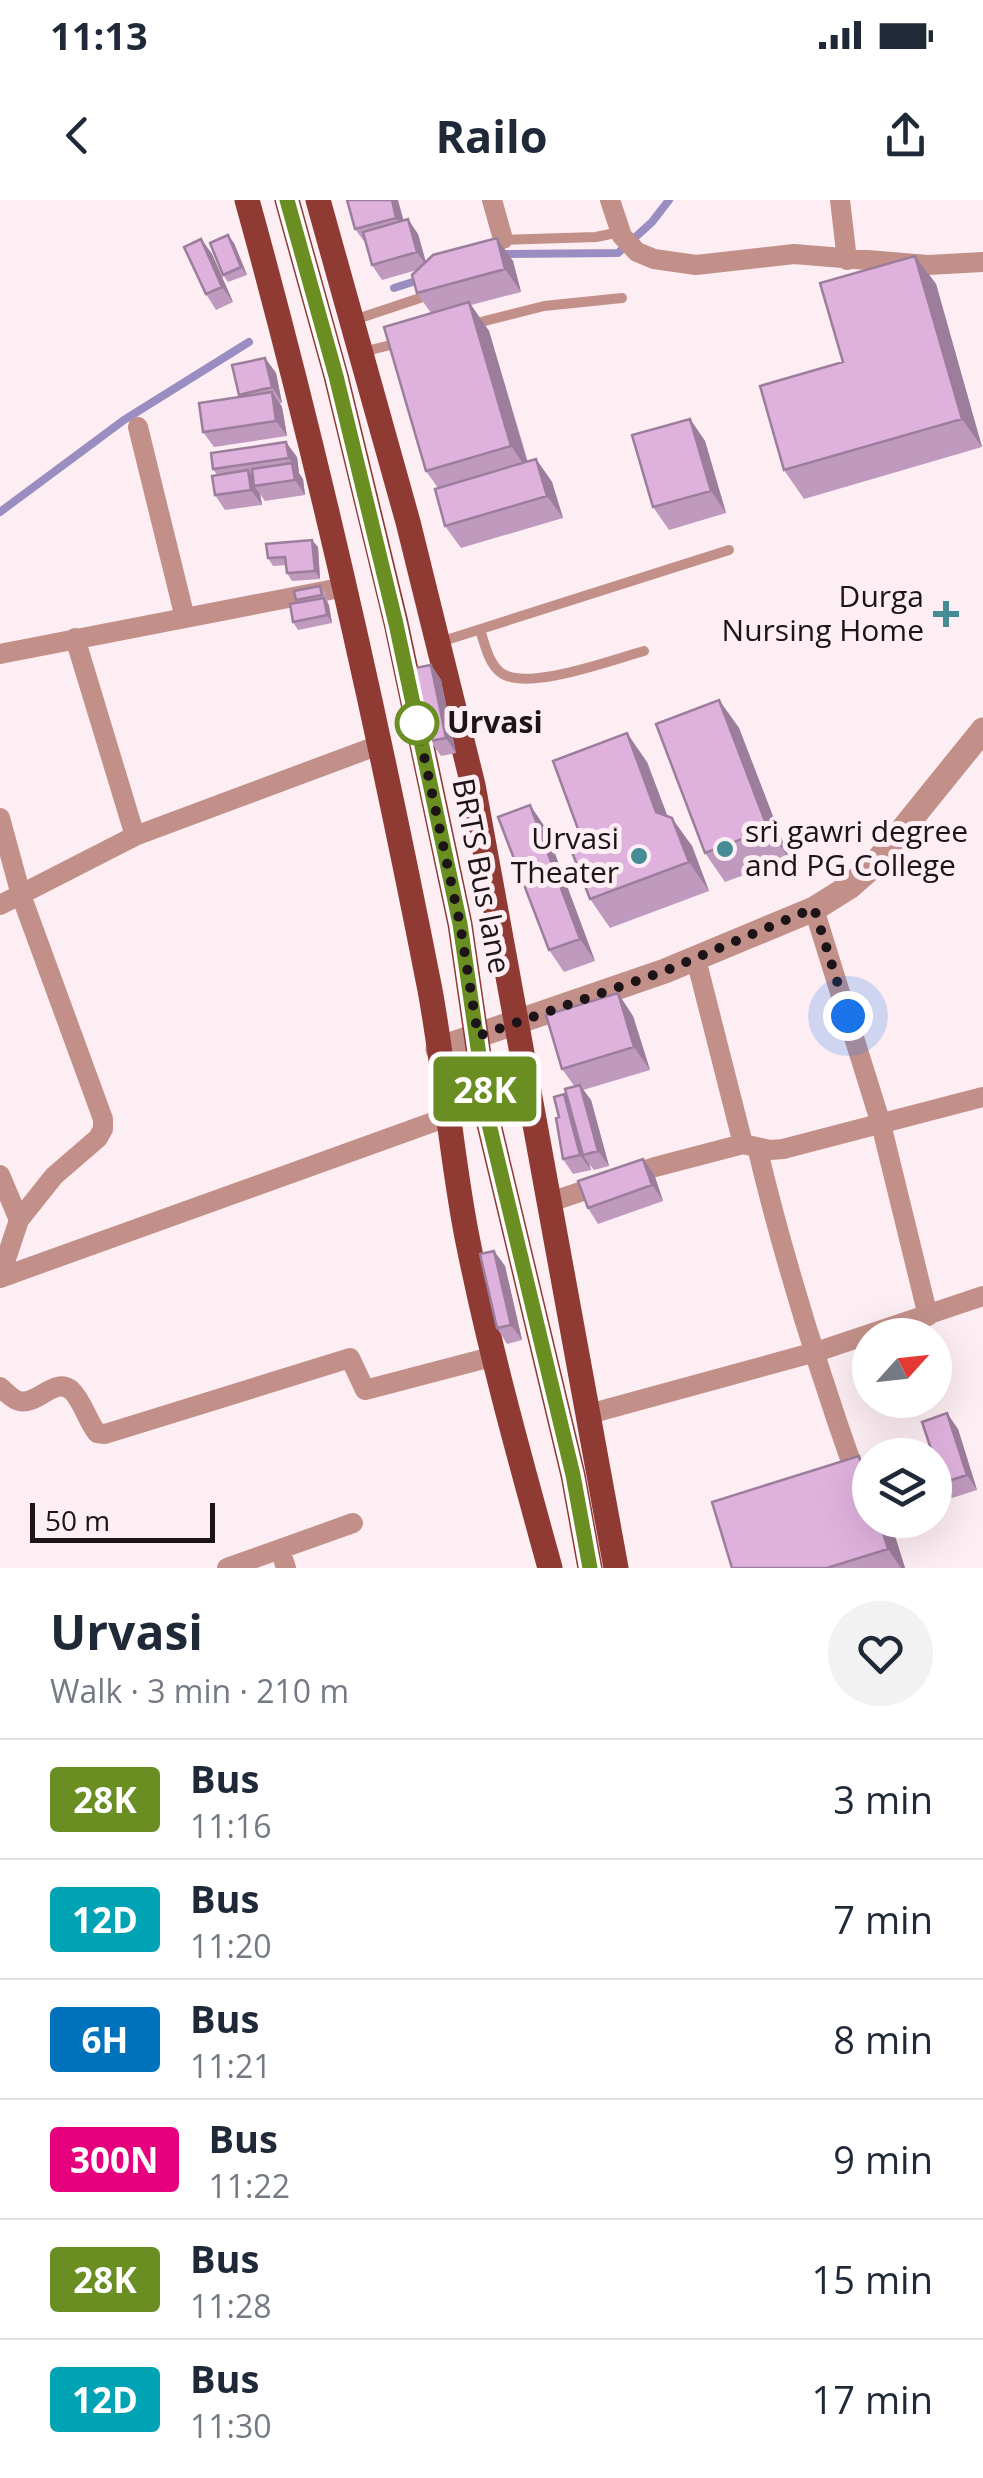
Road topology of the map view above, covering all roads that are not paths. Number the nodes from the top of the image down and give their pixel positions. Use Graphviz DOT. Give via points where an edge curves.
graph roads {
  1 [pos="248,200"];
  2 [pos="286,200"];
  3 [pos="318,200"];
  4 [pos="492,200"];
  5 [pos="610,200"];
  6 [pos="840,200"];
  7 [pos="626,240"];
  8 [pos="496,242"];
  9 [pos="847,260"];
  10 [pos="983,262"];
  11 [pos="434,277"];
  12 [pos="622,298"];
  13 [pos="352,320"];
  14 [pos="454,329"];
  15 [pos="418,338"];
  16 [pos="362,353"];
  17 [pos="138,427"];
  18 [pos="728,550"];
  19 [pos="345,588"];
  20 [pos="186,618"];
  21 [pos="480,630"];
  22 [pos="75,638"];
  23 [pos="440,642"];
  24 [pos="644,652"];
  25 [pos="0,654"];
  26 [pos="983,730"];
  27 [pos="379,745"];
  28 [pos="0,818"];
  29 [pos="136,836"];
  30 [pos="21,896"];
  31 [pos="0,906"];
  32 [pos="814,908"];
  33 [pos="696,959"];
  34 [pos="515,1023"];
  35 [pos="478,1036"];
  36 [pos="438,1049"];
  37 [pos="983,1098"];
  38 [pos="486,1102"];
  39 [pos="447,1116"];
  40 [pos="882,1124"];
  41 [pos="750,1146"];
  42 [pos="0,1176"];
  43 [pos="550,1202"];
  44 [pos="20,1220"];
  45 [pos="0,1278"];
  46 [pos="983,1296"];
  47 [pos="928,1316"];
  48 [pos="812,1353"];
  49 [pos="495,1356"];
  50 [pos="0,1387"];
  51 [pos="589,1414"];
  52 [pos="852,1465"];
  53 [pos="353,1523"];
  54 [pos="283,1559"];
  55 [pos="227,1568"];
  56 [pos="550,1568"];
  57 [pos="590,1568"];
  58 [pos="616,1568"];
  1 -- 19 [label="main road"];
  2 -- 35 [label="main road, BRTS Bus lane" via="396,624"];
  3 -- 13 [label="main road"];
  4 -- 8 [label="street"];
  5 -- 7 [label="street"];
  6 -- 9 [label="street"];
  7 -- 8 [label="lane"];
  7 -- 9 [label="street" via="654,260 696,265 794,254"];
  9 -- 10 [label="street"];
  11 -- 13 [label="lane" via="429,293"];
  12 -- 14 [label="lane" via="544,306"];
  13 -- 16 [label="main road"];
  15 -- 16 [label="lane"];
  16 -- 23 [label="main road"];
  17 -- 20 [label="street"];
  18 -- 21 [label="lane"];
  19 -- 20 [label="street"];
  19 -- 27 [label="main road"];
  20 -- 22 [label="street"];
  21 -- 23 [label="lane"];
  21 -- 24 [label="lane" via="502,674 524,681"];
  22 -- 25 [label="street"];
  22 -- 29 [label="street"];
  23 -- 34 [label="main road"];
  26 -- 32 [label="street" via="874,865"];
  27 -- 29 [label="street"];
  27 -- 36 [label="main road"];
  28 -- 30 [label="street"];
  29 -- 30 [label="street"];
  30 -- 31 [label="street"];
  30 -- 44 [label="street" via="103,1129"];
  32 -- 33 [label="street"];
  32 -- 40 [label="street"];
  33 -- 34 [label="street"];
  33 -- 41 [label="street"];
  34 -- 35 [label="street"];
  34 -- 43 [label="main road"];
  35 -- 36 [label="street"];
  35 -- 38 [label="main road, BRTS Bus lane"];
  36 -- 39 [label="main road"];
  37 -- 40 [label="street"];
  38 -- 39 [label="street"];
  38 -- 57 [label="main road, BRTS Bus lane"];
  39 -- 45 [label="street"];
  39 -- 49 [label="main road"];
  40 -- 41 [label="street" via="783,1149"];
  40 -- 47 [label="street"];
  41 -- 43 [label="street" via="655,1167"];
  41 -- 48 [label="street"];
  42 -- 44 [label="street"];
  43 -- 51 [label="main road"];
  44 -- 45 [label="street"];
  46 -- 47 [label="street"];
  47 -- 48 [label="street"];
  48 -- 51 [label="street"];
  48 -- 52 [label="street"];
  49 -- 50 [label="street" via="365,1390 350,1358 106,1434 97,1433 66,1387 26,1402"];
  49 -- 56 [label="main road"];
  51 -- 58 [label="main road"];
  53 -- 54 [label="street"];
  54 -- 55 [label="street"];
}
